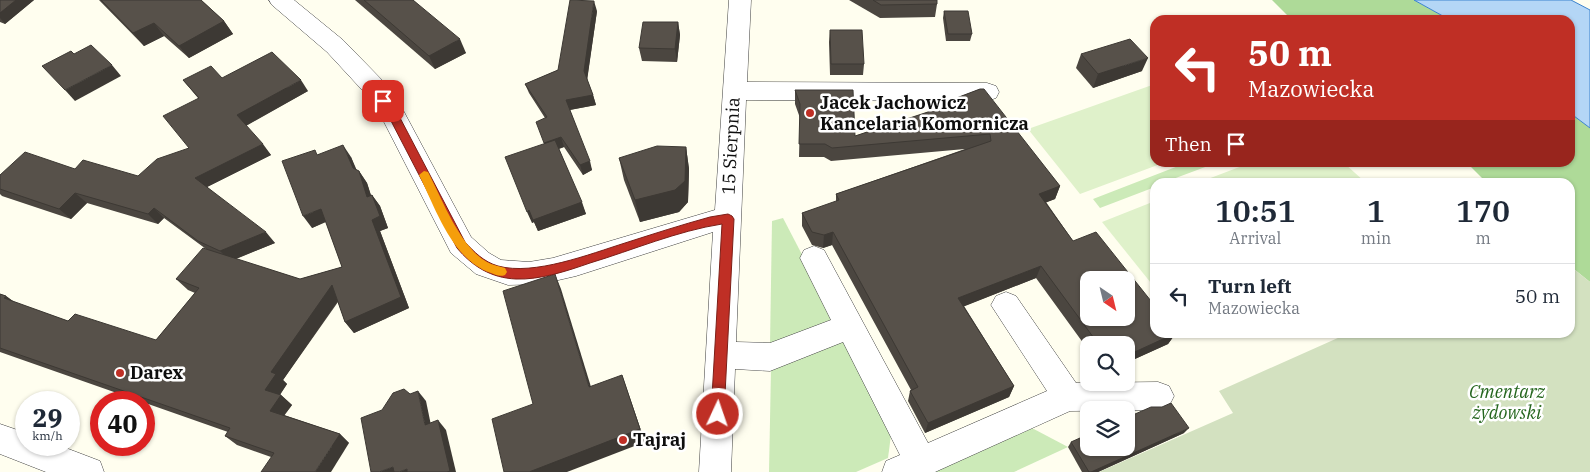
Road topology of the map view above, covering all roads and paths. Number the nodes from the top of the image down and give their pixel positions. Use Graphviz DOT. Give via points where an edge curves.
graph roads {
  1 [pos="280,0"];
  2 [pos="740,0"];
  3 [pos="734,91"];
  4 [pos="987,92"];
  5 [pos="728,219"];
  6 [pos="814,258"];
  7 [pos="1006,305"];
  8 [pos="850,326"];
  9 [pos="720,355"];
  10 [pos="1068,396"];
  11 [pos="1158,396"];
  12 [pos="0,440"];
  13 [pos="909,467"];
  14 [pos="88,472"];
  15 [pos="715,472"];
  1 -- 5 [label="street" via="335,46 372,85 394,117 461,245 483,266 516,274 539,272"];
  2 -- 3 [label="street, 15 Sierpnia"];
  3 -- 4 [label="street"];
  3 -- 5 [label="street, 15 Sierpnia"];
  5 -- 9 [label="street, 15 Sierpnia"];
  6 -- 8 [label="street"];
  7 -- 10 [label="street"];
  8 -- 9 [label="street" via="770,357"];
  8 -- 13 [label="street"];
  9 -- 15 [label="street, 15 Sierpnia"];
  10 -- 11 [label="street"];
  10 -- 13 [label="street"];
  12 -- 14 [label="street"];
}
